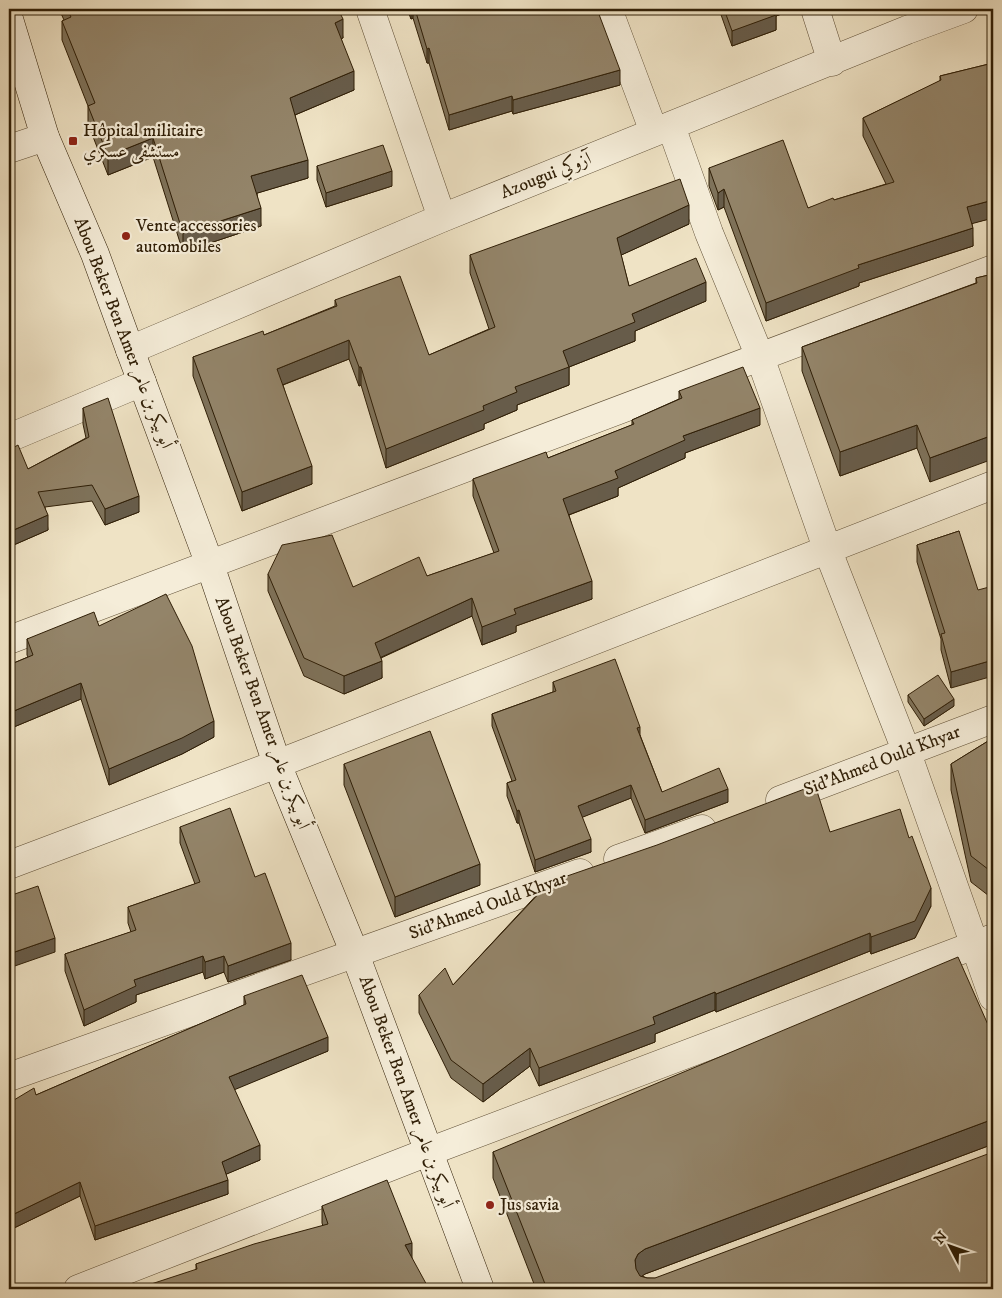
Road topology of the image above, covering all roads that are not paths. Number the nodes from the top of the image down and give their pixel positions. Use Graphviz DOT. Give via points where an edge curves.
graph roads {
  1 [pos="370,9"];
  2 [pos="608,9"];
  3 [pos="815,9"];
  4 [pos="964,9"];
  5 [pos="9,19"];
  6 [pos="832,62"];
  7 [pos="663,129"];
  8 [pos="45,137"];
  9 [pos="9,149"];
  10 [pos="442,218"];
  11 [pos="993,269"];
  12 [pos="130,350"];
  13 [pos="760,357"];
  14 [pos="142,382"];
  15 [pos="9,438"];
  16 [pos="993,485"];
  17 [pos="828,551"];
  18 [pos="210,565"];
  19 [pos="9,640"];
  20 [pos="993,719"];
  21 [pos="906,753"];
  22 [pos="276,764"];
  23 [pos="757,808"];
  24 [pos="729,819"];
  25 [pos="9,865"];
  26 [pos="984,941"];
  27 [pos="355,954"];
  28 [pos="993,997"];
  29 [pos="9,1077"];
  30 [pos="428,1152"];
  31 [pos="78,1289"];
  32 [pos="480,1289"];
  1 -- 10 [label="street"];
  2 -- 7 [label="street"];
  3 -- 6 [label="street"];
  4 -- 6 [label="street, Azougui آزوكي"];
  5 -- 8 [label="street, Abou Beker Ben Amer أبو بيكر بن عامر"];
  6 -- 7 [label="street, Azougui آزوكي"];
  7 -- 10 [label="street, Azougui آزوكي"];
  7 -- 13 [label="street"];
  8 -- 9 [label="street"];
  8 -- 12 [label="street, Abou Beker Ben Amer أبو بيكر بن عامر" via="95,254"];
  10 -- 12 [label="street, Azougui آزوكي"];
  11 -- 13 [label="street"];
  12 -- 14 [label="street, Abou Beker Ben Amer أبو بيكر بن عامر"];
  13 -- 17 [label="street"];
  13 -- 18 [label="street"];
  14 -- 15 [label="street"];
  14 -- 18 [label="street, Abou Beker Ben Amer أبو بيكر بن عامر"];
  16 -- 17 [label="street"];
  17 -- 21 [label="street"];
  17 -- 22 [label="street"];
  18 -- 19 [label="street"];
  18 -- 22 [label="street, Abou Beker Ben Amer أبو بيكر بن عامر"];
  20 -- 21 [label="street, Sid'Ahmed Ould Khyar"];
  21 -- 23 [label="street, Sid'Ahmed Ould Khyar"];
  21 -- 26 [label="street"];
  22 -- 25 [label="street"];
  22 -- 27 [label="street, Abou Beker Ben Amer أبو بيكر بن عامر"];
  24 -- 27 [label="street, Sid'Ahmed Ould Khyar"];
  26 -- 28 [label="street"];
  26 -- 30 [label="street"];
  27 -- 29 [label="street, Sid'Ahmed Ould Khyar"];
  27 -- 30 [label="street, Abou Beker Ben Amer أبو بيكر بن عامر"];
  30 -- 31 [label="street"];
  30 -- 32 [label="street, Abou Beker Ben Amer أبو بيكر بن عامر"];
}
